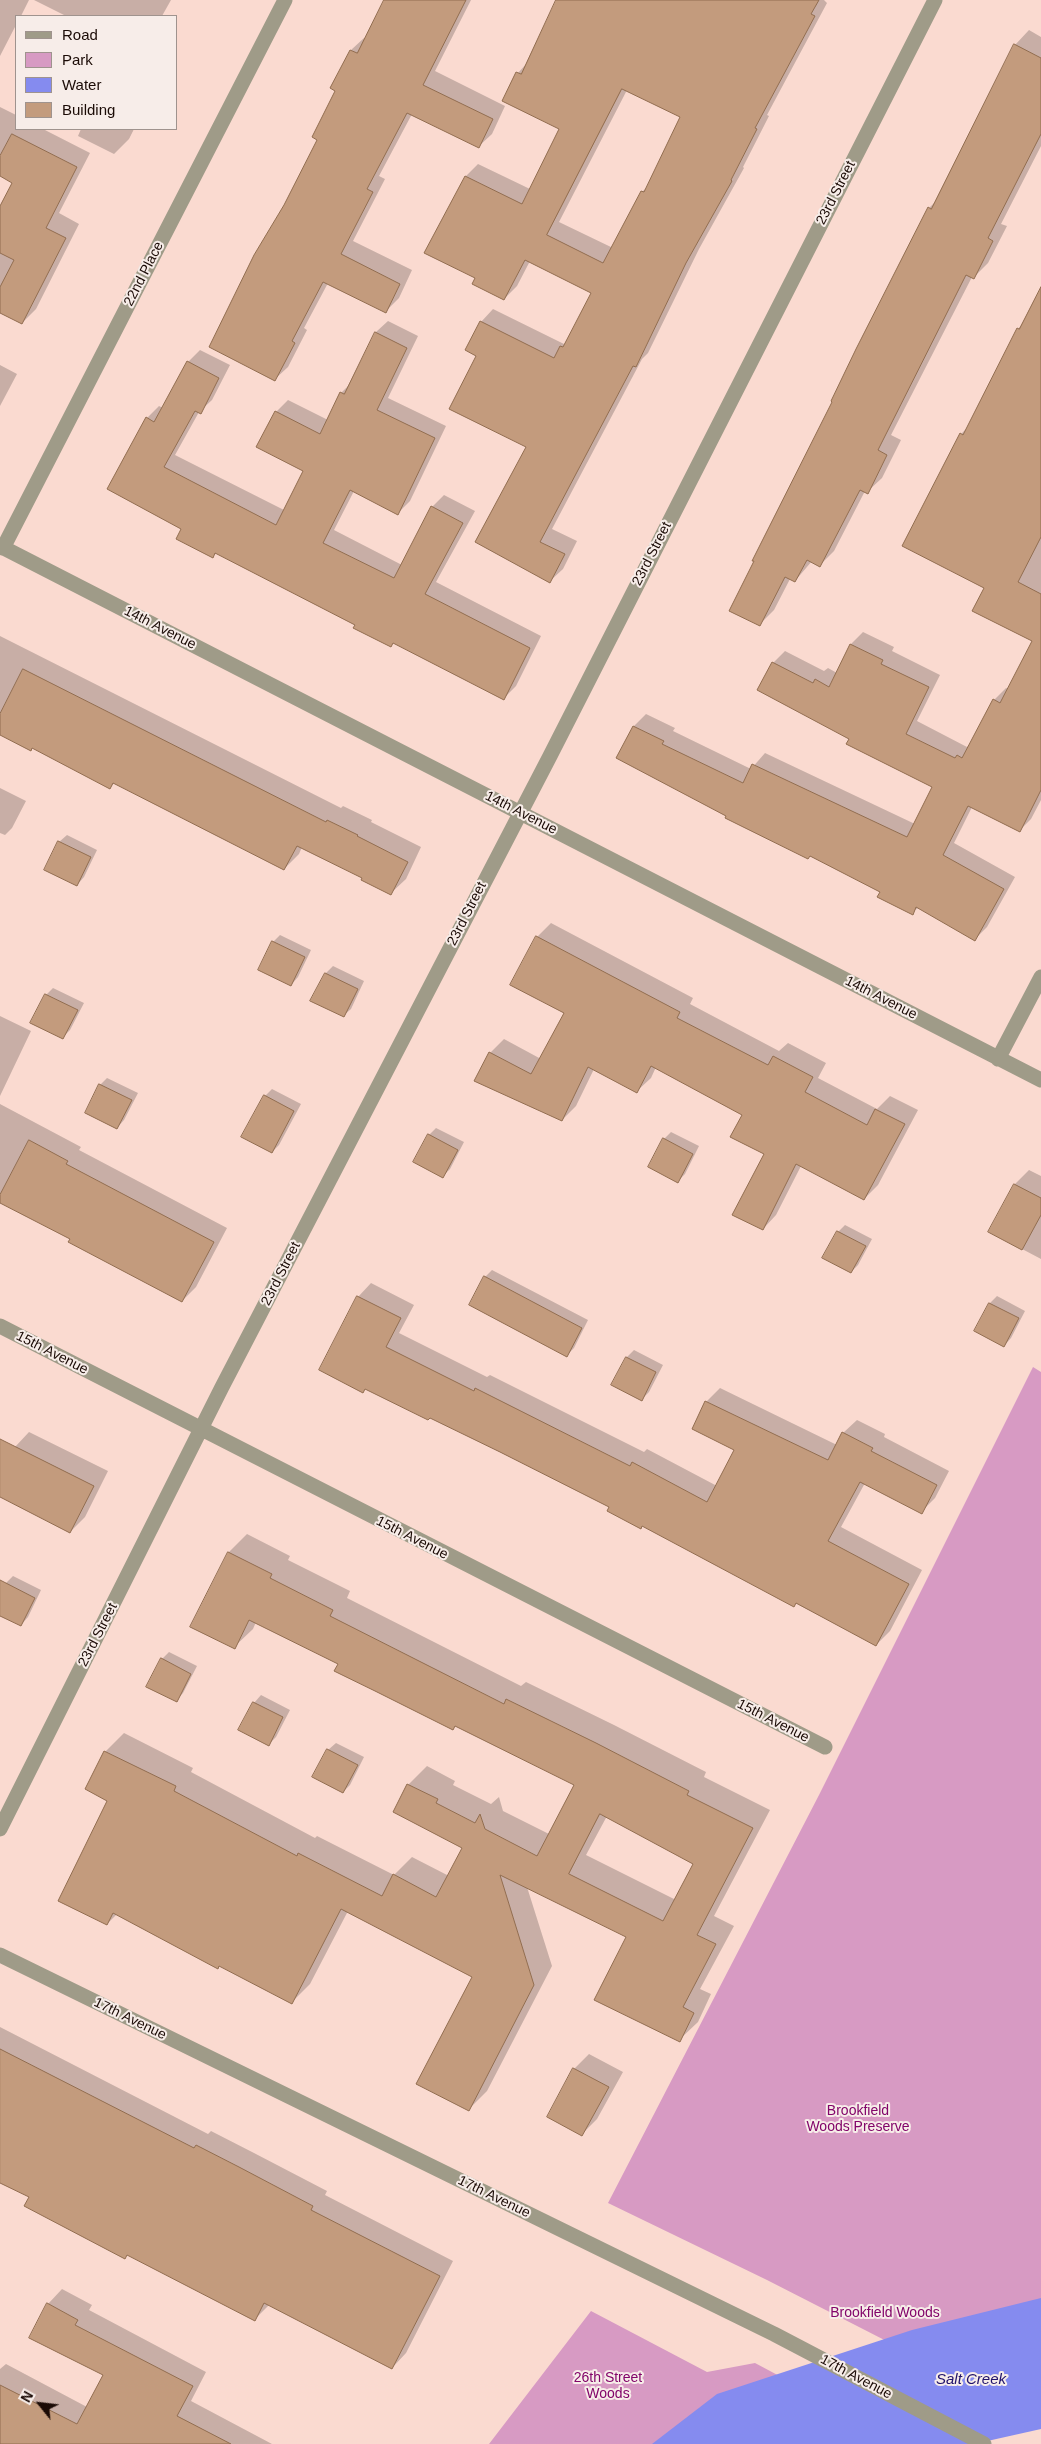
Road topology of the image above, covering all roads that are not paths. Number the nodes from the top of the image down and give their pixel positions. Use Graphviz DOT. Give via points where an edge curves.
graph roads {
  1 [pos="284,0"];
  2 [pos="935,0"];
  3 [pos="2,547"];
  4 [pos="520,812"];
  5 [pos="1041,976"];
  6 [pos="998,1058"];
  7 [pos="1041,1080"];
  8 [pos="0,1326"];
  9 [pos="200,1430"];
  10 [pos="825,1747"];
  11 [pos="0,1829"];
  12 [pos="0,1955"];
  13 [pos="984,2444"];
  1 -- 3 [label="street, 22nd Place"];
  2 -- 4 [label="street, 23rd Street"];
  3 -- 4 [label="street, 14th Avenue"];
  4 -- 6 [label="street, 14th Avenue"];
  4 -- 9 [label="street, 23rd Street"];
  5 -- 6 [label="street"];
  6 -- 7 [label="street, 14th Avenue"];
  8 -- 9 [label="street, 15th Avenue"];
  9 -- 10 [label="street, 15th Avenue"];
  9 -- 11 [label="street, 23rd Street"];
  12 -- 13 [label="street, 17th Avenue" via="774,2334"];
}
